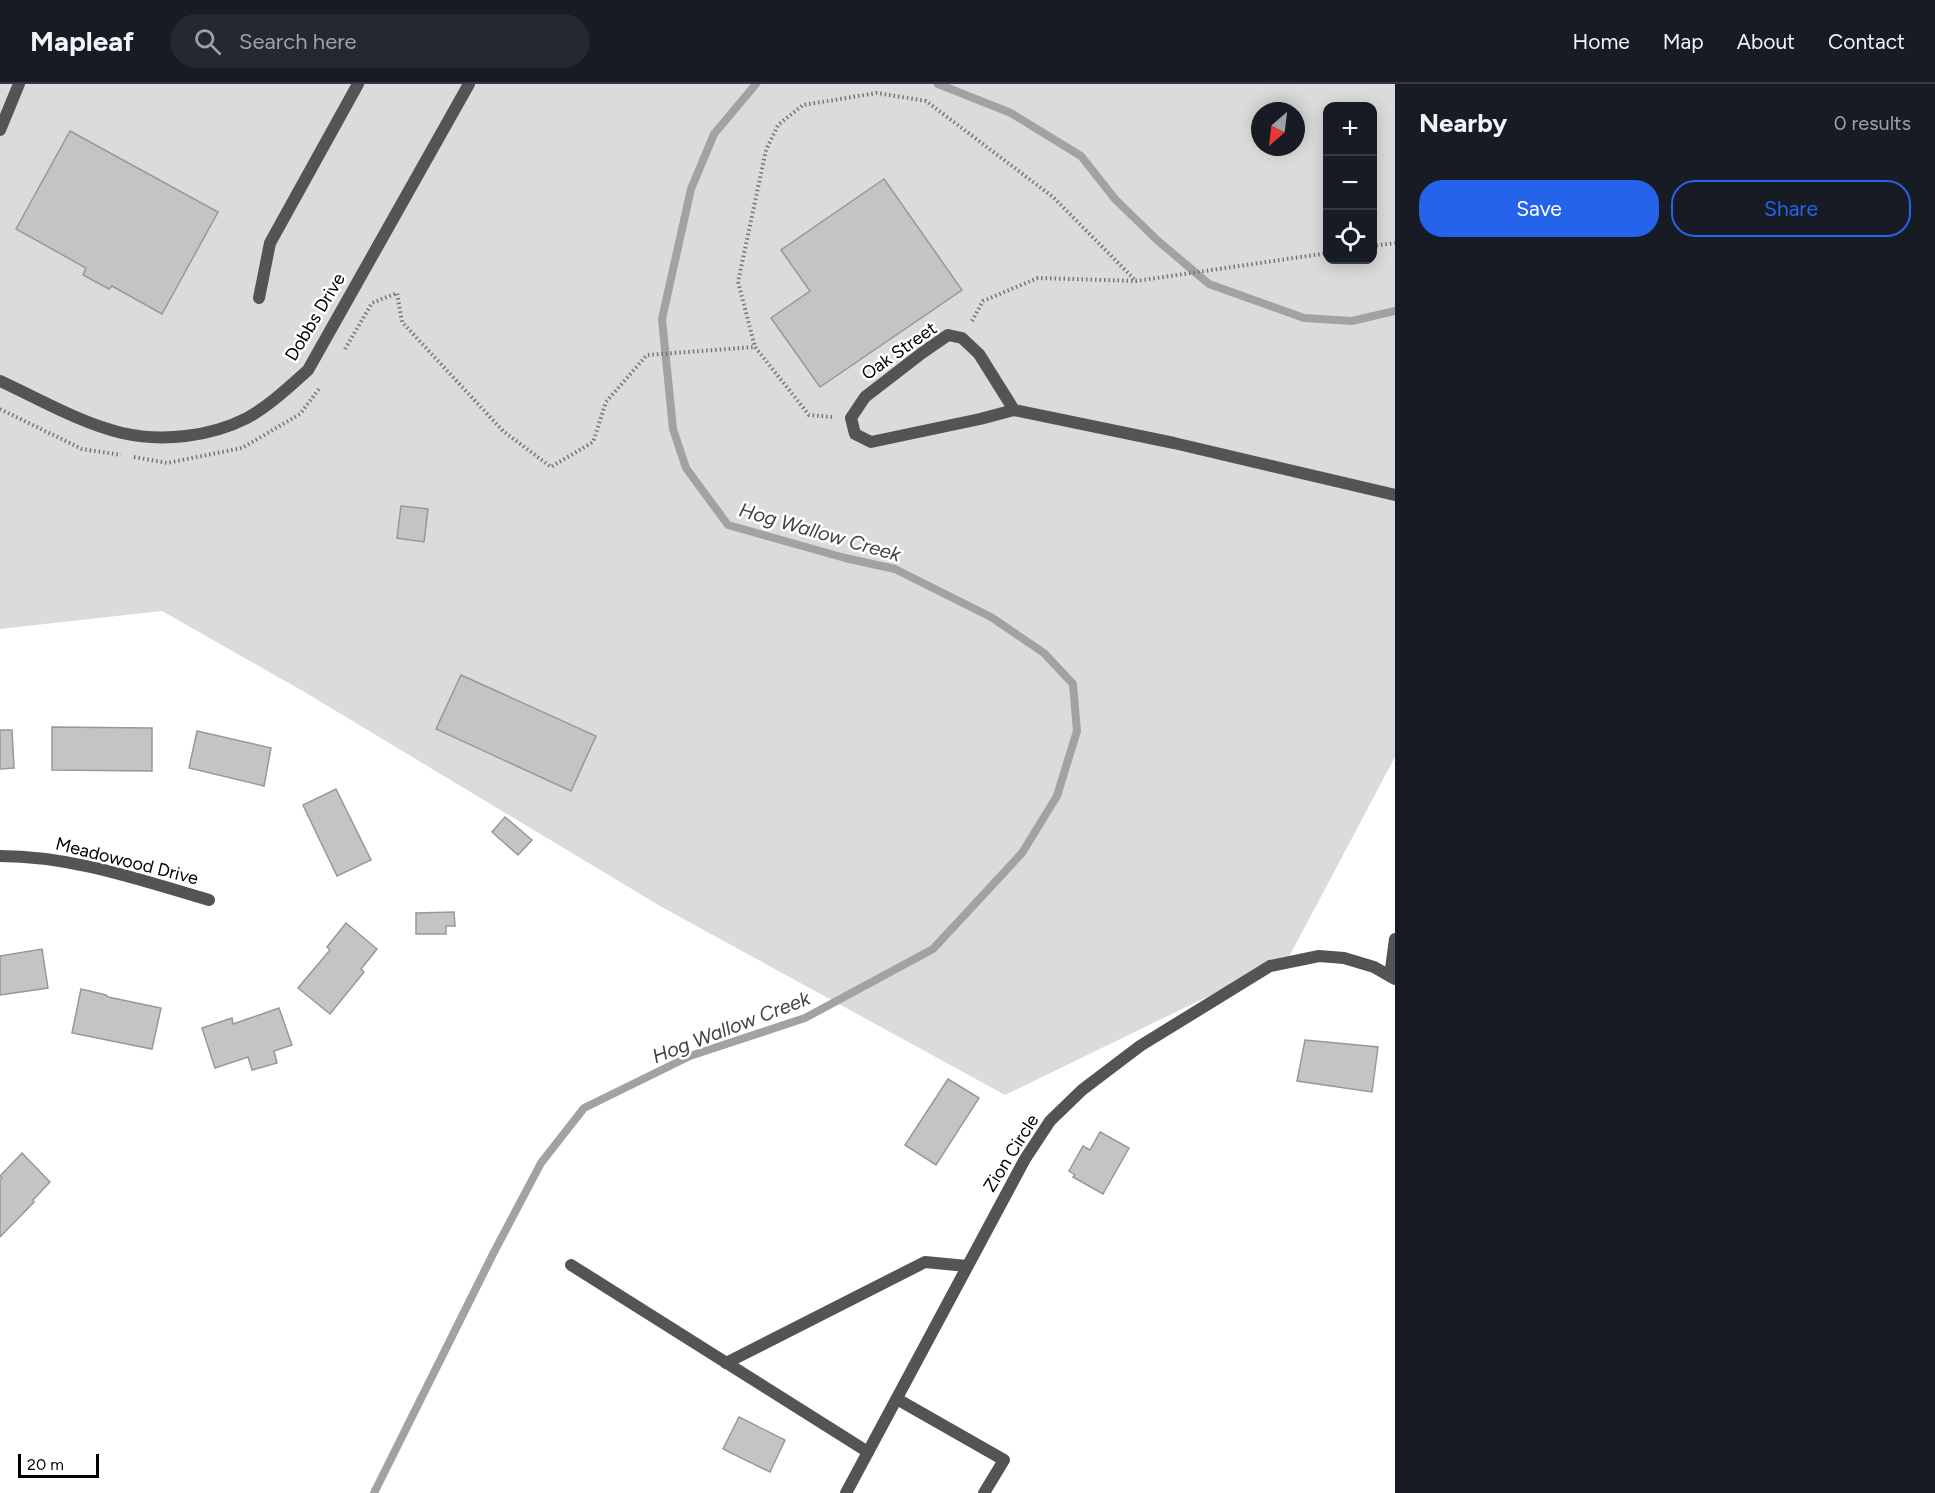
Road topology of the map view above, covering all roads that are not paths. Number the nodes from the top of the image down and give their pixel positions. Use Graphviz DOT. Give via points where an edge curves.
graph roads {
  1 [pos="19,84"];
  2 [pos="358,84"];
  3 [pos="469,84"];
  4 [pos="0,130"];
  5 [pos="259,298"];
  6 [pos="0,381"];
  7 [pos="1014,410"];
  8 [pos="1395,495"];
  9 [pos="0,856"];
  10 [pos="209,900"];
  11 [pos="1395,939"];
  12 [pos="1393,978"];
  13 [pos="571,1265"];
  14 [pos="968,1266"];
  15 [pos="726,1363"];
  16 [pos="897,1399"];
  17 [pos="868,1452"];
  18 [pos="846,1493"];
  19 [pos="984,1493"];
  1 -- 4 [label="street"];
  2 -- 5 [label="street" via="270,243"];
  3 -- 6 [label="street, Dobbs Drive" via="308,370 247,417 186,436 122,433"];
  7 -- 7 [label="street, Oak Street" via="979,354 962,338 948,335 865,397 851,418 855,434 871,442"];
  7 -- 8 [label="street"];
  9 -- 10 [label="street, Meadowood Drive" via="32,856 89,866"];
  11 -- 12 [label="street"];
  12 -- 14 [label="street, Zion Circle" via="1374,967 1344,958 1318,956 1270,966 1140,1046 1082,1090 1050,1121 1025,1159"];
  13 -- 15 [label="street"];
  14 -- 15 [label="street" via="925,1262"];
  14 -- 16 [label="street, Zion Circle"];
  15 -- 17 [label="street"];
  16 -- 17 [label="street, Zion Circle"];
  16 -- 19 [label="street" via="1004,1460"];
  17 -- 18 [label="street, Zion Circle"];
}
